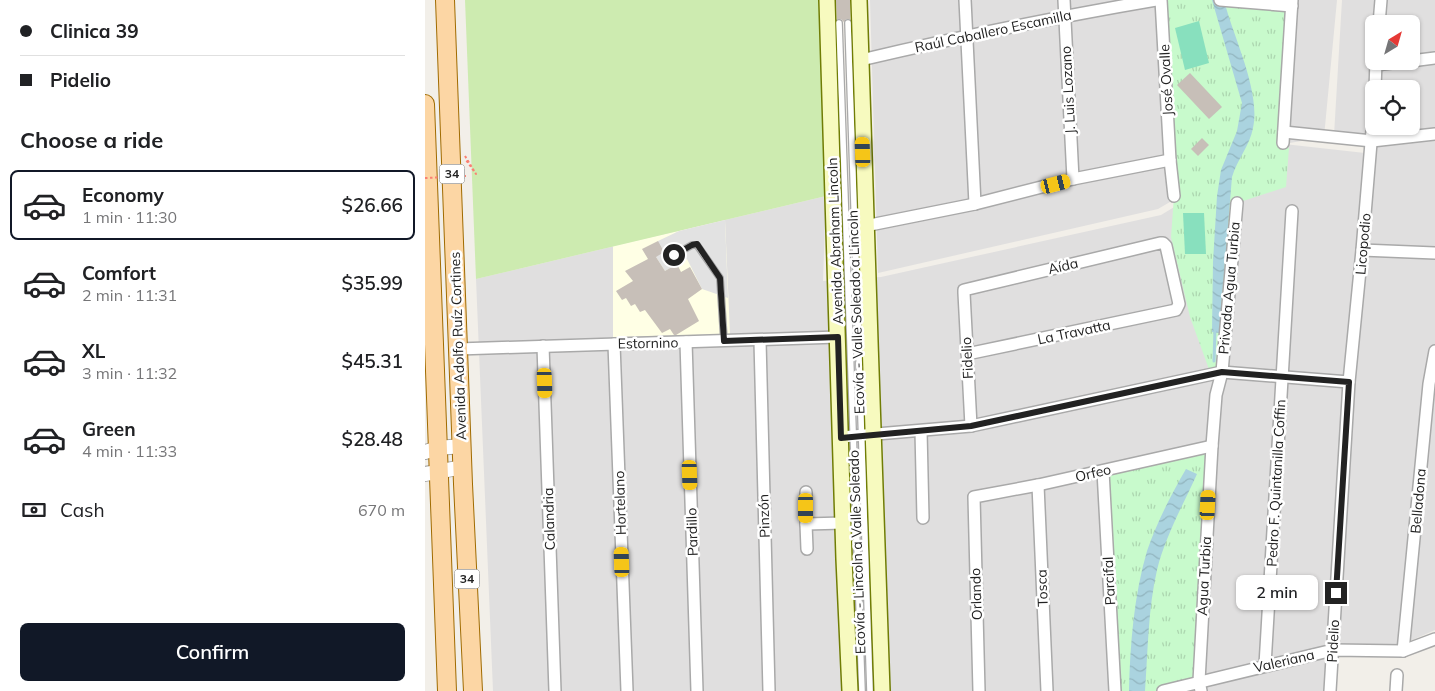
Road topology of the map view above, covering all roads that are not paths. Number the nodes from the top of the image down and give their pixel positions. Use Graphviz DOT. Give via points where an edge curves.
graph roads {
  1 [pos="445,0"];
  2 [pos="827,0"];
  3 [pos="859,0"];
  4 [pos="965,0"];
  5 [pos="1063,0"];
  6 [pos="1156,0"];
  7 [pos="1161,0"];
  8 [pos="1220,0"];
  9 [pos="1231,0"];
  10 [pos="1381,0"];
  11 [pos="1292,3"];
  12 [pos="1064,15"];
  13 [pos="1380,15"];
  14 [pos="839,23"];
  15 [pos="848,23"];
  16 [pos="967,35"];
  17 [pos="1435,58"];
  18 [pos="861,60"];
  19 [pos="1420,60"];
  20 [pos="425,104"];
  21 [pos="425,121"];
  22 [pos="1435,134"];
  23 [pos="1372,135"];
  24 [pos="1372,141"];
  25 [pos="1170,160"];
  26 [pos="1073,179"];
  27 [pos="1174,196"];
  28 [pos="1237,203"];
  29 [pos="975,204"];
  30 [pos="1292,211"];
  31 [pos="865,226"];
  32 [pos="1362,250"];
  33 [pos="1435,253"];
  34 [pos="674,255"];
  35 [pos="429,276"];
  36 [pos="964,290"];
  37 [pos="1179,307"];
  38 [pos="838,337"];
  39 [pos="724,341"];
  40 [pos="760,341"];
  41 [pos="686,342"];
  42 [pos="614,344"];
  43 [pos="543,346"];
  44 [pos="459,349"];
  45 [pos="1435,351"];
  46 [pos="967,354"];
  47 [pos="1222,372"];
  48 [pos="1282,378"];
  49 [pos="1349,382"];
  50 [pos="1432,384"];
  51 [pos="971,426"];
  52 [pos="921,430"];
  53 [pos="857,436"];
  54 [pos="462,446"];
  55 [pos="1212,446"];
  56 [pos="431,450"];
  57 [pos="463,467"];
  58 [pos="1103,471"];
  59 [pos="431,472"];
  60 [pos="1038,485"];
  61 [pos="806,492"];
  62 [pos="974,497"];
  63 [pos="425,513"];
  64 [pos="923,518"];
  65 [pos="843,523"];
  66 [pos="806,524"];
  67 [pos="441,531"];
  68 [pos="807,549"];
  69 [pos="1435,639"];
  70 [pos="1333,650"];
  71 [pos="1403,652"];
  72 [pos="1265,665"];
  73 [pos="1397,675"];
  74 [pos="1200,686"];
  75 [pos="447,691"];
  76 [pos="473,691"];
  77 [pos="555,691"];
  78 [pos="627,691"];
  79 [pos="697,691"];
  80 [pos="769,691"];
  81 [pos="850,691"];
  82 [pos="861,691"];
  83 [pos="870,691"];
  84 [pos="882,691"];
  85 [pos="979,691"];
  86 [pos="1047,691"];
  87 [pos="1115,691"];
  88 [pos="1163,691"];
  89 [pos="1331,691"];
  90 [pos="1397,691"];
  1 -- 44 [label="main road, Avenida Adolfo Ruíz Cortines / 34"];
  2 -- 38 [label="main road, Avenida Abraham Lincoln"];
  3 -- 18 [label="main road"];
  4 -- 16 [label="street"];
  5 -- 12 [label="street, J. Luis Lozano"];
  6 -- 12 [label="street, Raúl Caballero Escamilla"];
  7 -- 25 [label="street, José Ovalle"];
  8 -- 9 [label="street"];
  9 -- 11 [label="street"];
  10 -- 13 [label="street"];
  11 -- 24 [label="street" via="1284,137"];
  12 -- 16 [label="street, Raúl Caballero Escamilla"];
  12 -- 26 [label="street, J. Luis Lozano"];
  14 -- 53 [label="lane, Ecovía - Lincoln a Valle Soleado"];
  15 -- 53 [label="lane, Ecovía - Valle Soleado a Lincoln"];
  16 -- 18 [label="street, Raúl Caballero Escamilla"];
  16 -- 29 [label="street"];
  17 -- 19 [label="street"];
  18 -- 31 [label="main road"];
  20 -- 21 [label="main road, Avenida Adolfo Ruíz Cortines / 34"];
  21 -- 35 [label="main road, Avenida Adolfo Ruíz Cortines / 34"];
  22 -- 24 [label="street"];
  23 -- 24 [label="street, Licopodio"];
  24 -- 32 [label="street, Licopodio"];
  25 -- 26 [label="street"];
  25 -- 27 [label="street, José Ovalle"];
  26 -- 29 [label="street"];
  28 -- 47 [label="street, Privada Agua Turbia"];
  29 -- 31 [label="street"];
  30 -- 48 [label="street, Pedro F. Quintanilla Coffin"];
  31 -- 53 [label="main road"];
  32 -- 33 [label="street"];
  32 -- 49 [label="street, Licopodio"];
  34 -- 39 [label="lane" via="697,244 720,278"];
  35 -- 56 [label="main road, Avenida Adolfo Ruíz Cortines / 34"];
  36 -- 37 [label="street, Aída" via="1163,243"];
  36 -- 46 [label="street, Fidelio"];
  37 -- 46 [label="street, La Travatta"];
  38 -- 40 [label="street, Estornino"];
  38 -- 53 [label="main road, Avenida Abraham Lincoln"];
  39 -- 40 [label="street, Estornino"];
  39 -- 41 [label="street, Estornino"];
  40 -- 80 [label="street, Pinzón"];
  41 -- 42 [label="street, Estornino"];
  41 -- 79 [label="street, Pardillo"];
  42 -- 43 [label="street, Estornino"];
  42 -- 78 [label="street, Hortelano"];
  43 -- 44 [label="street, Estornino"];
  43 -- 77 [label="street, Calandria"];
  44 -- 54 [label="main road, Avenida Adolfo Ruíz Cortines / 34"];
  45 -- 50 [label="street, Belladona"];
  46 -- 51 [label="street, Fidelio"];
  47 -- 48 [label="street"];
  47 -- 51 [label="street"];
  47 -- 55 [label="street, Agua Turbia" via="1216,395"];
  48 -- 49 [label="street"];
  48 -- 72 [label="street, Pedro F. Quintanilla Coffin"];
  49 -- 70 [label="street, Pidelio"];
  50 -- 71 [label="street, Belladona"];
  51 -- 52 [label="street"];
  52 -- 53 [label="street"];
  52 -- 64 [label="street"];
  53 -- 65 [label="main road, Avenida Abraham Lincoln"];
  53 -- 82 [label="lane, Ecovía - Lincoln a Valle Soleado"];
  53 -- 83 [label="lane, Ecovía - Valle Soleado a Lincoln"];
  53 -- 84 [label="main road"];
  54 -- 56 [label="street"];
  54 -- 57 [label="main road, Avenida Adolfo Ruíz Cortines / 34"];
  55 -- 58 [label="street, Orfeo"];
  55 -- 74 [label="street, Agua Turbia"];
  56 -- 59 [label="main road, Avenida Adolfo Ruíz Cortines / 34"];
  57 -- 59 [label="street"];
  57 -- 76 [label="main road, Avenida Adolfo Ruíz Cortines / 34"];
  58 -- 60 [label="street, Orfeo"];
  58 -- 87 [label="street, Parcifal"];
  59 -- 67 [label="main road, Avenida Adolfo Ruíz Cortines / 34"];
  60 -- 62 [label="street, Orfeo"];
  60 -- 86 [label="street, Tosca"];
  61 -- 66 [label="street"];
  62 -- 85 [label="street, Orlando"];
  63 -- 67 [label="main road"];
  65 -- 66 [label="street"];
  65 -- 81 [label="main road, Avenida Abraham Lincoln"];
  66 -- 68 [label="street"];
  67 -- 75 [label="main road, Avenida Adolfo Ruíz Cortines / 34"];
  69 -- 71 [label="street, Valeriana"];
  70 -- 71 [label="street, Valeriana"];
  70 -- 72 [label="street, Valeriana"];
  70 -- 89 [label="street, Pidelio"];
  72 -- 74 [label="street, Valeriana"];
  73 -- 90 [label="street"];
  74 -- 88 [label="street, Valeriana"];
}
